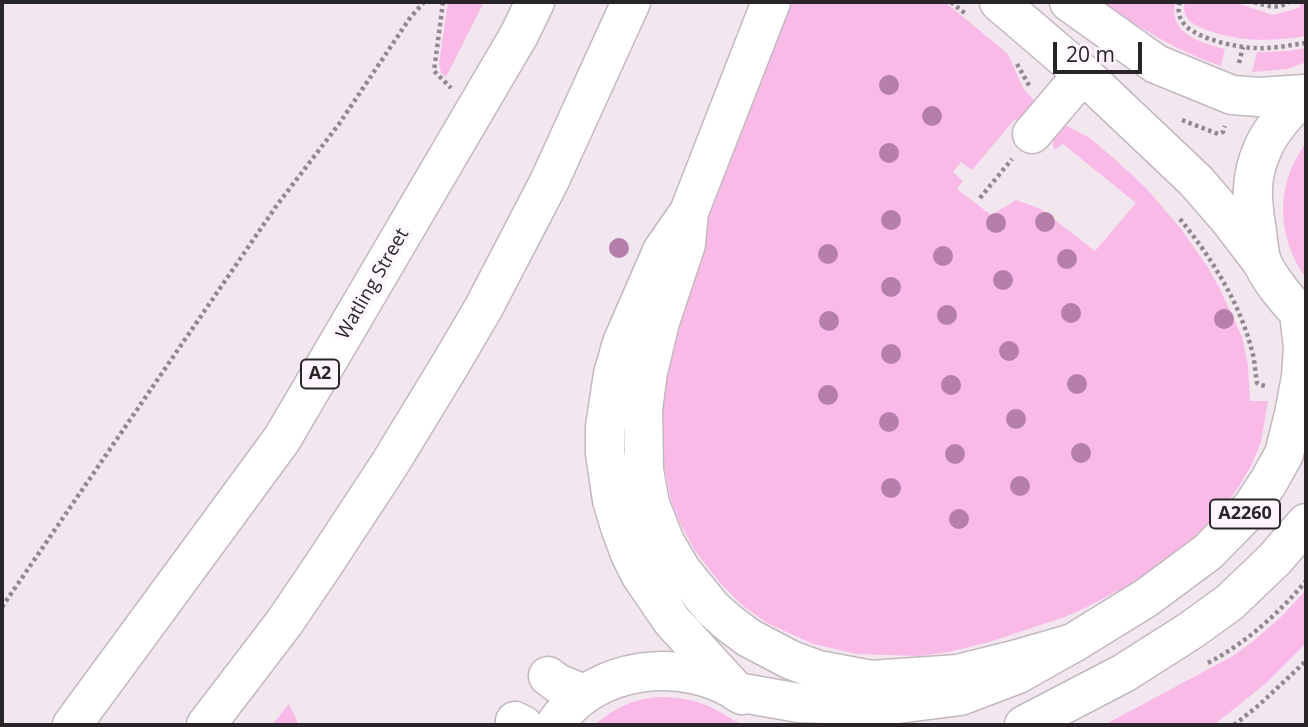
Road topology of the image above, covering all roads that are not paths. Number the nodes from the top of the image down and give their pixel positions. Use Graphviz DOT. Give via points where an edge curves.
graph roads {
  1 [pos="535,2"];
  2 [pos="631,2"];
  3 [pos="771,2"];
  4 [pos="999,2"];
  5 [pos="1069,2"];
  6 [pos="1083,74"];
  7 [pos="1306,94"];
  8 [pos="1032,134"];
  9 [pos="689,212"];
  10 [pos="1261,261"];
  11 [pos="1303,315"];
  12 [pos="1306,523"];
  13 [pos="1073,643"];
  14 [pos="548,676"];
  15 [pos="737,692"];
  16 [pos="584,694"];
  17 [pos="72,725"];
  18 [pos="206,725"];
  19 [pos="555,725"];
  20 [pos="783,725"];
  21 [pos="1024,725"];
  1 -- 17 [label="main road, Watling Street / A2" via="282,439"];
  2 -- 18 [label="main road" via="549,181 450,365 299,601"];
  3 -- 9 [label="main road"];
  4 -- 6 [label="main road"];
  5 -- 7 [label="main road" via="1156,64 1232,95"];
  6 -- 8 [label="main road"];
  6 -- 10 [label="main road" via="1196,181"];
  7 -- 10 [label="main road" via="1263,147 1254,175 1251,197"];
  9 -- 13 [label="main road" via="687,244 648,372 644,470 650,504 665,542 712,608 749,638 791,660 872,680 958,674"];
  9 -- 15 [label="main road" via="662,251 622,343 607,401 605,453 614,509 640,574 672,621"];
  10 -- 11 [label="main road"];
  11 -- 13 [label="main road, A2260" via="1300,387 1284,454 1252,507 1208,552"];
  12 -- 21 [label="main road, A2260" via="1230,602 1190,631 1124,673"];
  13 -- 15 [label="main road, A2260" via="1018,674 960,696 882,706 799,703"];
  14 -- 16 [label="main road"];
  15 -- 16 [label="main road" via="704,676 659,671 628,675"];
  15 -- 20 [label="main road"];
  16 -- 19 [label="main road"];
}
